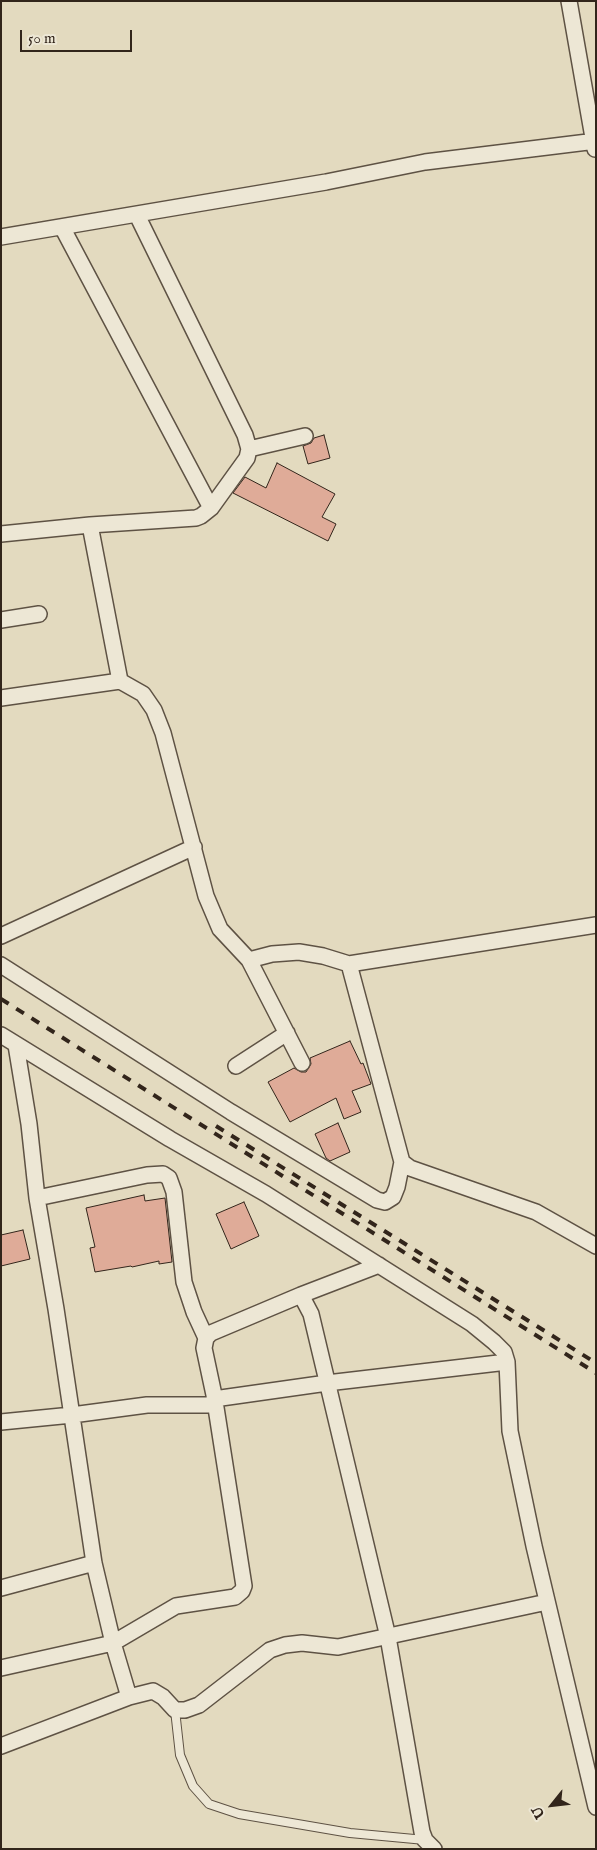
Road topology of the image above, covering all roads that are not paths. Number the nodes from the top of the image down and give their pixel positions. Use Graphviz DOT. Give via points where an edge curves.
graph roads {
  1 [pos="569,1"];
  2 [pos="595,144"];
  3 [pos="137,215"];
  4 [pos="62,227"];
  5 [pos="1,237"];
  6 [pos="305,436"];
  7 [pos="249,449"];
  8 [pos="211,508"];
  9 [pos="90,525"];
  10 [pos="1,534"];
  11 [pos="38,614"];
  12 [pos="1,620"];
  13 [pos="120,681"];
  14 [pos="1,698"];
  15 [pos="194,847"];
  16 [pos="596,925"];
  17 [pos="1,936"];
  18 [pos="249,960"];
  19 [pos="349,964"];
  20 [pos="1,965"];
  21 [pos="287,1033"];
  22 [pos="1,1036"];
  23 [pos="16,1045"];
  24 [pos="302,1063"];
  25 [pos="236,1066"];
  26 [pos="402,1162"];
  27 [pos="37,1198"];
  28 [pos="596,1246"];
  29 [pos="379,1265"];
  30 [pos="301,1295"];
  31 [pos="206,1338"];
  32 [pos="506,1362"];
  33 [pos="327,1383"];
  34 [pos="214,1402"];
  35 [pos="72,1415"];
  36 [pos="1,1422"];
  37 [pos="94,1563"];
  38 [pos="1,1588"];
  39 [pos="547,1602"];
  40 [pos="388,1637"];
  41 [pos="113,1643"];
  42 [pos="1,1668"];
  43 [pos="129,1697"];
  44 [pos="175,1710"];
  45 [pos="1,1746"];
  46 [pos="596,1807"];
  47 [pos="430,1844"];
  1 -- 2 [label="street"];
  2 -- 3 [label="street" via="425,162"];
  3 -- 4 [label="street"];
  3 -- 7 [label="street"];
  4 -- 5 [label="street"];
  4 -- 8 [label="street"];
  6 -- 7 [label="street"];
  7 -- 8 [label="street" via="247,458"];
  8 -- 9 [label="street" via="196,518"];
  9 -- 10 [label="street"];
  9 -- 13 [label="street"];
  11 -- 12 [label="street"];
  13 -- 14 [label="street"];
  13 -- 15 [label="street" via="143,694 154,710"];
  15 -- 17 [label="street"];
  15 -- 18 [label="street" via="206,896 220,929"];
  16 -- 19 [label="street"];
  18 -- 19 [label="street" via="299,952"];
  18 -- 21 [label="street"];
  19 -- 26 [label="street"];
  20 -- 26 [label="street" via="231,1112 377,1200 385,1202 393,1198"];
  21 -- 24 [label="street"];
  21 -- 25 [label="street"];
  22 -- 23 [label="street"];
  23 -- 27 [label="street"];
  23 -- 29 [label="street"];
  26 -- 28 [label="street" via="410,1168 536,1212"];
  27 -- 31 [label="street" via="147,1175 163,1174 169,1178 174,1192 184,1282"];
  27 -- 35 [label="street"];
  29 -- 30 [label="street"];
  29 -- 32 [label="street" via="472,1324 504,1352"];
  30 -- 31 [label="street" via="211,1332"];
  30 -- 33 [label="street" via="311,1314"];
  31 -- 34 [label="street" via="204,1348"];
  32 -- 33 [label="street"];
  32 -- 39 [label="street" via="510,1431"];
  33 -- 34 [label="street"];
  33 -- 40 [label="street"];
  34 -- 35 [label="street" via="147,1405"];
  34 -- 41 [label="street" via="244,1586 242,1591 235,1597 171,1608"];
  35 -- 36 [label="street"];
  35 -- 37 [label="street"];
  37 -- 38 [label="street"];
  37 -- 41 [label="street"];
  39 -- 40 [label="street"];
  39 -- 46 [label="street"];
  40 -- 44 [label="street" via="338,1647 302,1643 270,1650 199,1705"];
  40 -- 47 [label="street" via="422,1832"];
  41 -- 42 [label="street"];
  41 -- 43 [label="street"];
  43 -- 44 [label="street" via="153,1691 163,1696"];
  43 -- 45 [label="street"];
  44 -- 47 [label="lane" via="180,1755 192,1786 209,1804 239,1814"];
}
